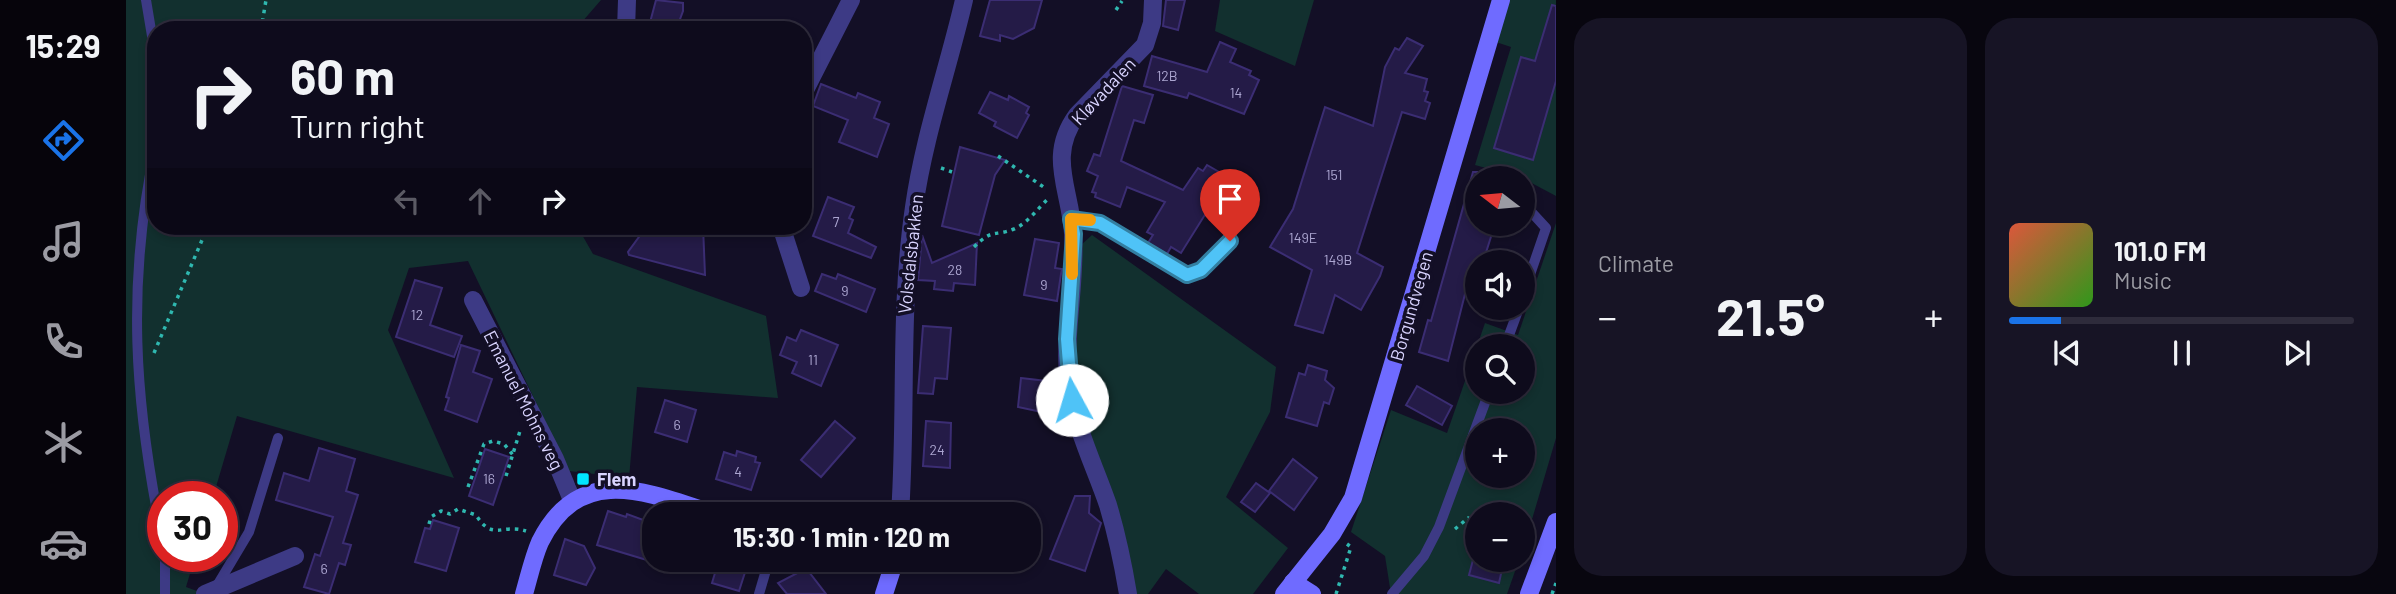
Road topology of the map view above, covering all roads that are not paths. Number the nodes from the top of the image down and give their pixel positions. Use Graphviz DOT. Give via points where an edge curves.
graph roads {
  1 [pos="146,0"];
  2 [pos="627,0"];
  3 [pos="851,0"];
  4 [pos="964,0"];
  5 [pos="1153,0"];
  6 [pos="1501,0"];
  7 [pos="150,21"];
  8 [pos="626,21"];
  9 [pos="812,76"];
  10 [pos="147,183"];
  11 [pos="1535,216"];
  12 [pos="1071,219"];
  13 [pos="784,235"];
  14 [pos="1230,241"];
  15 [pos="1535,260"];
  16 [pos="801,288"];
  17 [pos="473,300"];
  18 [pos="1484,404"];
  19 [pos="278,438"];
  20 [pos="153,481"];
  21 [pos="572,500"];
  22 [pos="673,502"];
  23 [pos="901,502"];
  24 [pos="1556,522"];
  25 [pos="295,556"];
  26 [pos="165,572"];
  27 [pos="765,572"];
  28 [pos="891,572"];
  29 [pos="1288,588"];
  30 [pos="209,592"];
  31 [pos="165,594"];
  32 [pos="524,594"];
  33 [pos="759,594"];
  34 [pos="884,594"];
  35 [pos="1128,594"];
  36 [pos="1312,594"];
  37 [pos="1392,594"];
  38 [pos="1529,594"];
  1 -- 7 [label="lane"];
  2 -- 8 [label="street"];
  3 -- 9 [label="street"];
  4 -- 23 [label="street, Volsdalsbakken" via="931,119 914,209 903,308"];
  5 -- 12 [label="street, Kløvadalen" via="1145,45 1067,128 1061,163"];
  6 -- 29 [label="main road, Borgundvegen" via="1358,485 1332,534"];
  10 -- 20 [label="lane" via="135,261 137,388"];
  11 -- 15 [label="lane" via="1546,228"];
  12 -- 14 [label="lane" via="1100,223 1187,275 1201,270"];
  12 -- 35 [label="street, Kløvadalen" via="1067,339 1072,400 1119,543"];
  13 -- 16 [label="street"];
  17 -- 21 [label="street, Emanuel Mohns veg"];
  18 -- 37 [label="lane" via="1424,556"];
  19 -- 30 [label="lane" via="249,531"];
  21 -- 22 [label="main road" via="601,489 629,489"];
  21 -- 32 [label="main road" via="540,543"];
  24 -- 38 [label="main road"];
  25 -- 30 [label="street"];
  26 -- 31 [label="lane"];
  27 -- 33 [label="lane"];
  28 -- 34 [label="main road"];
  29 -- 36 [label="main road"];
}
